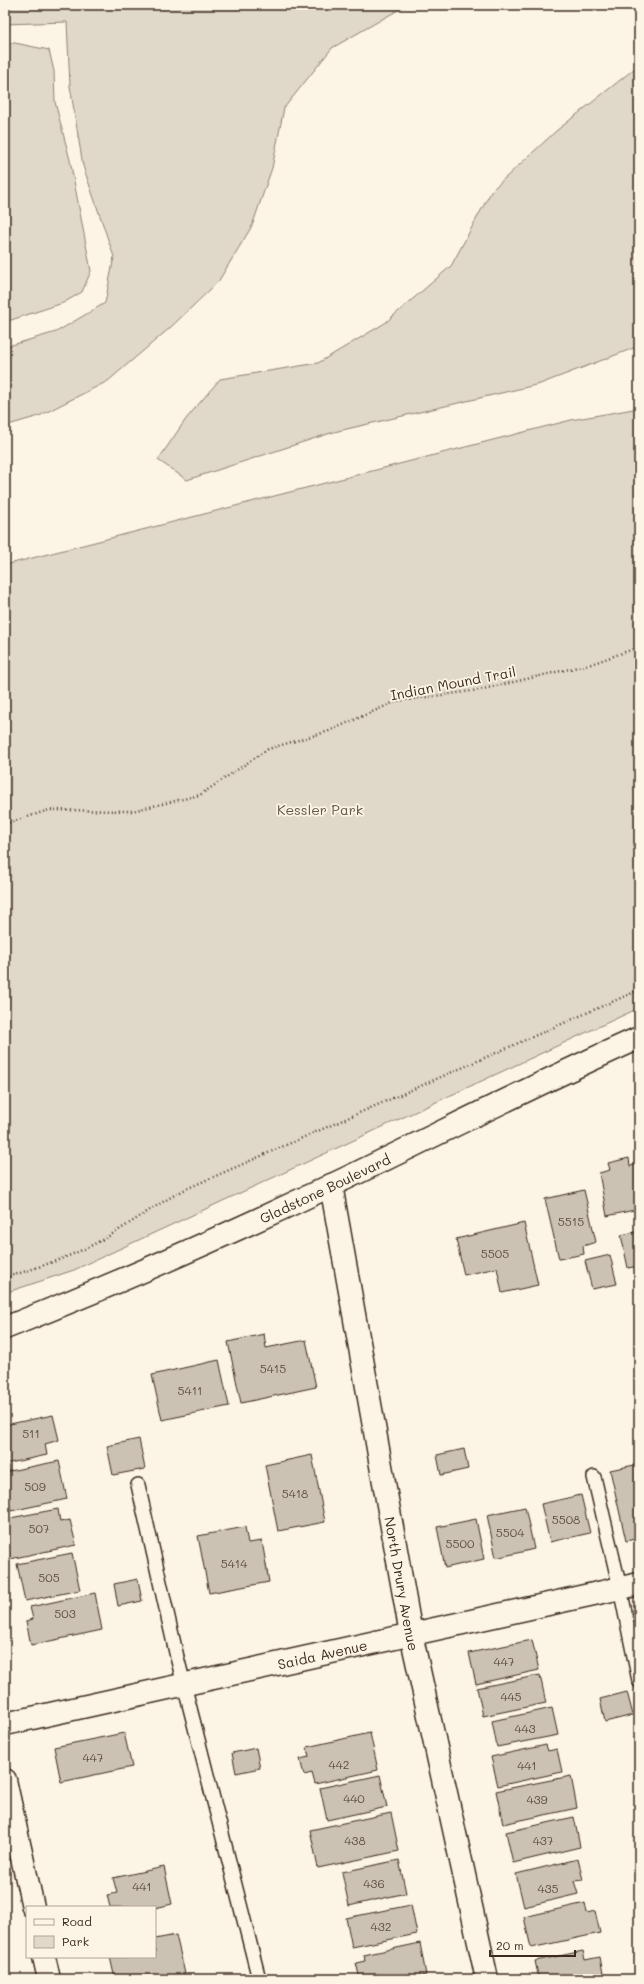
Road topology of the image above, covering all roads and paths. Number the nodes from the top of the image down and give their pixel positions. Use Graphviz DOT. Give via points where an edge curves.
graph roads {
  1 [pos="639,647"];
  2 [pos="5,824"];
  3 [pos="639,990"];
  4 [pos="639,1038"];
  5 [pos="331,1185"];
  6 [pos="5,1278"];
  7 [pos="5,1328"];
  8 [pos="594,1477"];
  9 [pos="138,1485"];
  10 [pos="629,1586"];
  11 [pos="411,1634"];
  12 [pos="639,1681"];
  13 [pos="184,1684"];
  14 [pos="5,1724"];
  15 [pos="5,1780"];
  16 [pos="33,1906"];
  17 [pos="44,1958"];
  18 [pos="49,1979"];
  19 [pos="259,1979"];
  20 [pos="487,1979"];
  1 -- 2 [label="path, Indian Mound Trail" via="591,664 479,690 397,701 329,731 268,749 200,795 132,810 49,810"];
  3 -- 6 [label="path" via="186,1189 94,1244 64,1258"];
  4 -- 5 [label="street, Gladstone Boulevard"];
  5 -- 7 [label="street, Gladstone Boulevard" via="107,1287"];
  5 -- 11 [label="street, North Drury Avenue"];
  8 -- 10 [label="lane"];
  9 -- 13 [label="lane"];
  10 -- 11 [label="street, Saida Avenue"];
  10 -- 12 [label="lane"];
  11 -- 13 [label="street, Saida Avenue"];
  11 -- 20 [label="street, North Drury Avenue"];
  13 -- 14 [label="street, Saida Avenue"];
  13 -- 19 [label="lane"];
  15 -- 16 [label="street"];
  17 -- 18 [label="street"];
}
